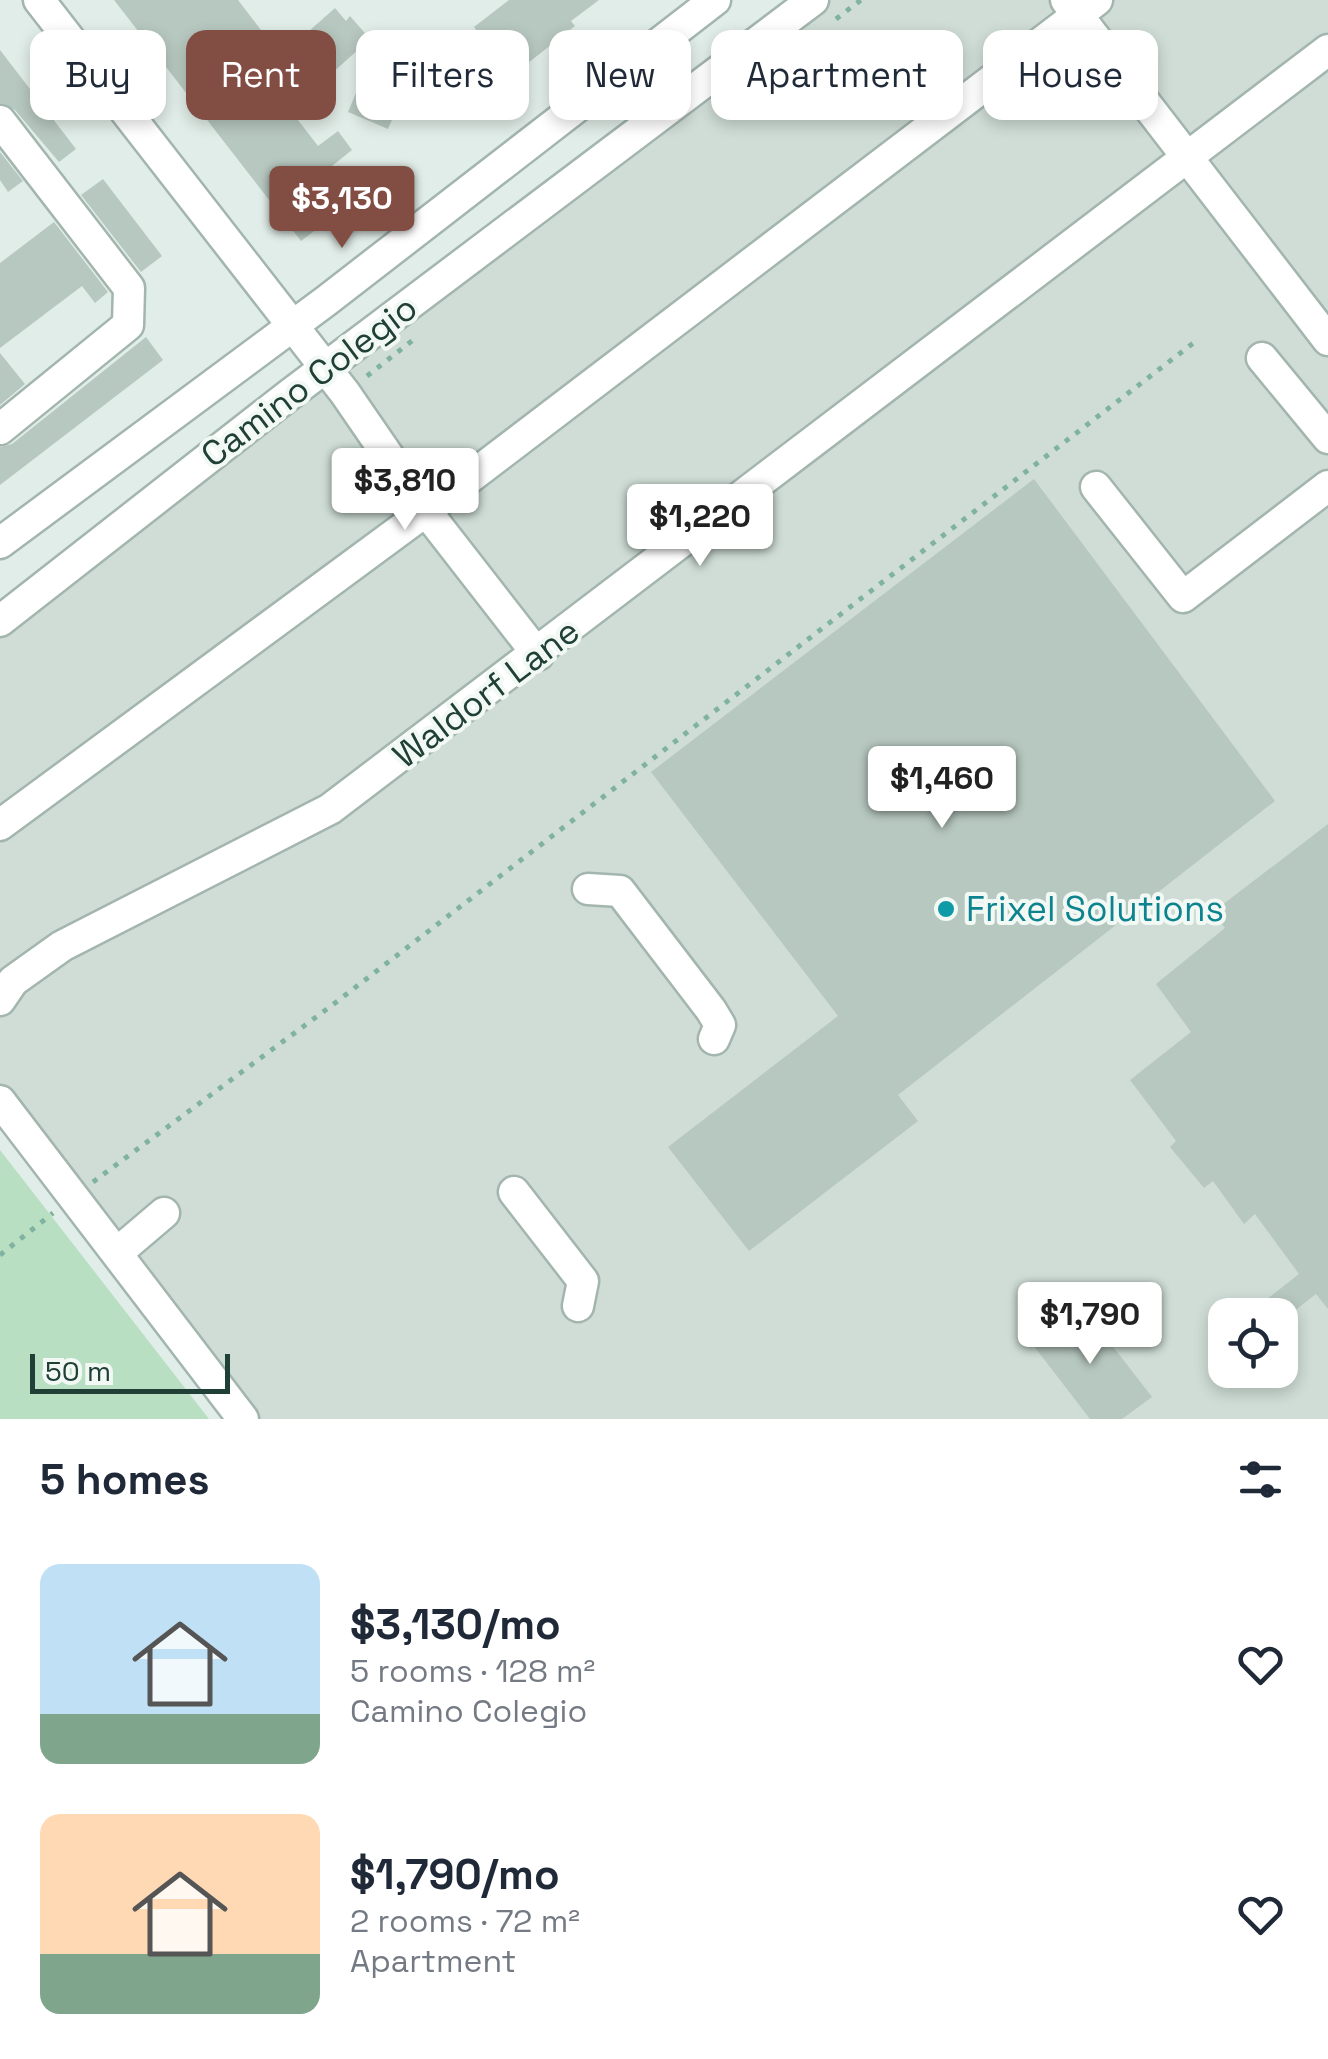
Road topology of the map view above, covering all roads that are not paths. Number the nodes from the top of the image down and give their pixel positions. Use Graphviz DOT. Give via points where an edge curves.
graph roads {
  1 [pos="39,0"];
  2 [pos="715,0"];
  3 [pos="813,0"];
  4 [pos="1080,5"];
  5 [pos="1328,50"];
  6 [pos="0,121"];
  7 [pos="1188,159"];
  8 [pos="292,327"];
  9 [pos="1328,340"];
  10 [pos="1262,358"];
  11 [pos="325,368"];
  12 [pos="0,428"];
  13 [pos="1328,438"];
  14 [pos="1328,486"];
  15 [pos="1096,487"];
  16 [pos="426,511"];
  17 [pos="0,543"];
  18 [pos="0,621"];
  19 [pos="538,655"];
  20 [pos="0,825"];
  21 [pos="588,888"];
  22 [pos="0,1000"];
  23 [pos="714,1039"];
  24 [pos="0,1100"];
  25 [pos="514,1192"];
  26 [pos="164,1213"];
  27 [pos="117,1253"];
  28 [pos="578,1306"];
  29 [pos="244,1419"];
  1 -- 8 [label="street"];
  2 -- 8 [label="street, Camino Colegio"];
  3 -- 11 [label="street, Camino Colegio"];
  4 -- 7 [label="street"];
  4 -- 16 [label="street"];
  5 -- 7 [label="street, Waldorf Lane"];
  6 -- 12 [label="street" via="128,288 128,326"];
  7 -- 9 [label="street"];
  7 -- 19 [label="street, Waldorf Lane"];
  8 -- 11 [label="street"];
  8 -- 17 [label="street, Camino Colegio"];
  10 -- 13 [label="street"];
  11 -- 16 [label="street"];
  11 -- 18 [label="street, Camino Colegio"];
  14 -- 15 [label="street" via="1184,597"];
  16 -- 19 [label="street"];
  16 -- 20 [label="street"];
  19 -- 22 [label="street, Waldorf Lane" via="330,809 62,946 13,981"];
  21 -- 23 [label="street" via="620,891 711,1010 720,1025"];
  24 -- 27 [label="street"];
  25 -- 28 [label="street" via="583,1281"];
  26 -- 27 [label="street"];
  27 -- 29 [label="street"];
}
